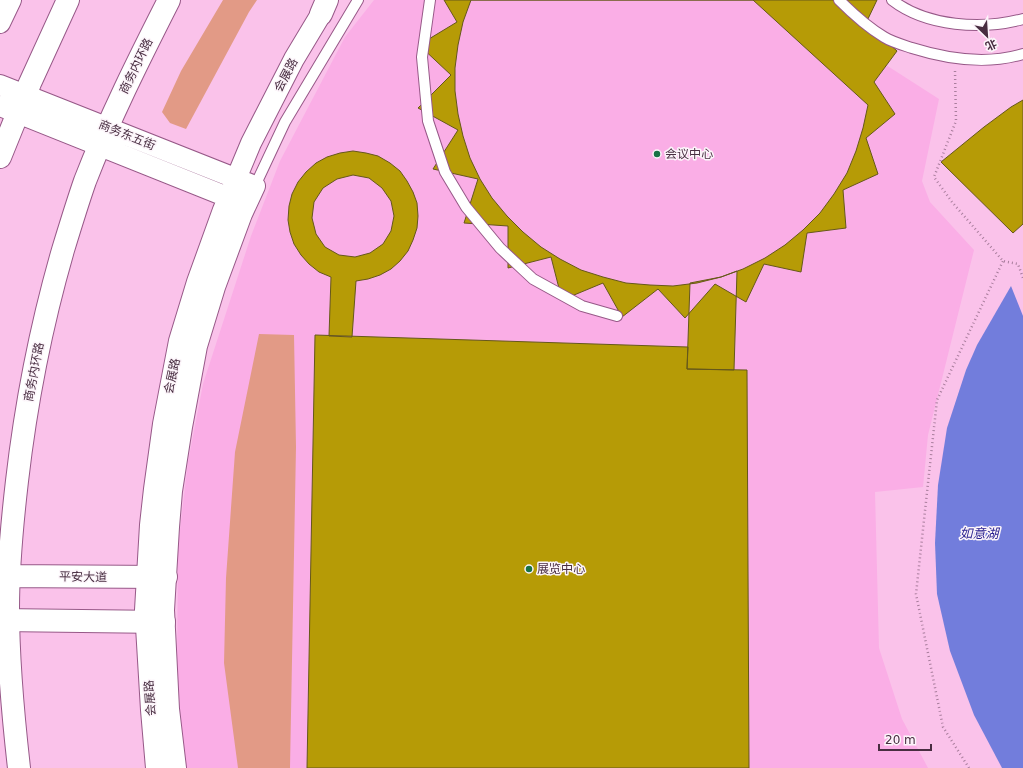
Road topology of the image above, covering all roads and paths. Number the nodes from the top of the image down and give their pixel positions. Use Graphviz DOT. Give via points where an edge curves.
graph roads {
  1 [pos="11,0"];
  2 [pos="68,0"];
  3 [pos="169,0"];
  4 [pos="358,0"];
  5 [pos="430,0"];
  6 [pos="839,0"];
  7 [pos="892,0"];
  8 [pos="326,5"];
  9 [pos="1023,19"];
  10 [pos="0,23"];
  11 [pos="1023,54"];
  12 [pos="955,59"];
  13 [pos="0,84"];
  14 [pos="14,105"];
  15 [pos="104,137"];
  16 [pos="0,157"];
  17 [pos="236,179"];
  18 [pos="255,186"];
  19 [pos="228,197"];
  20 [pos="247,205"];
  21 [pos="1002,261"];
  22 [pos="1023,278"];
  23 [pos="617,316"];
  24 [pos="5,576"];
  25 [pos="156,577"];
  26 [pos="4,620"];
  27 [pos="155,622"];
  28 [pos="19,768"];
  29 [pos="156,768"];
  30 [pos="176,768"];
  31 [pos="969,768"];
  1 -- 10 [label="street"];
  2 -- 14 [label="street"];
  3 -- 15 [label="street, 商务内环路"];
  4 -- 18 [label="lane" via="285,122"];
  5 -- 23 [label="lane" via="422,57 428,121 445,172 466,207 495,242 533,279 582,306"];
  6 -- 12 [label="lane" via="884,37 905,46"];
  7 -- 9 [label="lane" via="916,14 959,25 989,25"];
  8 -- 17 [label="street, 会展路" via="294,59 251,143"];
  11 -- 12 [label="lane" via="990,59"];
  12 -- 21 [label="path" via="956,121 934,177"];
  13 -- 14 [label="street, 商务东五街"];
  14 -- 15 [label="street, 商务东五街"];
  14 -- 16 [label="street"];
  15 -- 17 [label="street, 商务东五街"];
  15 -- 19 [label="street, 商务东五街"];
  15 -- 24 [label="street, 商务内环路" via="70,226 41,334 21,444"];
  17 -- 18 [label="street, 商务东五街"];
  17 -- 19 [label="street, 会展路"];
  18 -- 20 [label="street, 会展路"];
  19 -- 20 [label="street, 商务东五街"];
  19 -- 25 [label="street, 会展路" via="197,282 178,348 163,424 150,525"];
  20 -- 25 [label="street, 会展路" via="215,287 197,346"];
  21 -- 22 [label="path" via="1018,264"];
  21 -- 31 [label="path" via="937,400 916,594 943,727"];
  24 -- 25 [label="street, 平安大道"];
  24 -- 26 [label="street, 商务内环路"];
  25 -- 27 [label="street, 会展路"];
  26 -- 27 [label="street"];
  26 -- 28 [label="street, 商务内环路"];
  27 -- 29 [label="street, 会展路" via="151,710"];
  27 -- 30 [label="street, 会展路"];
}
